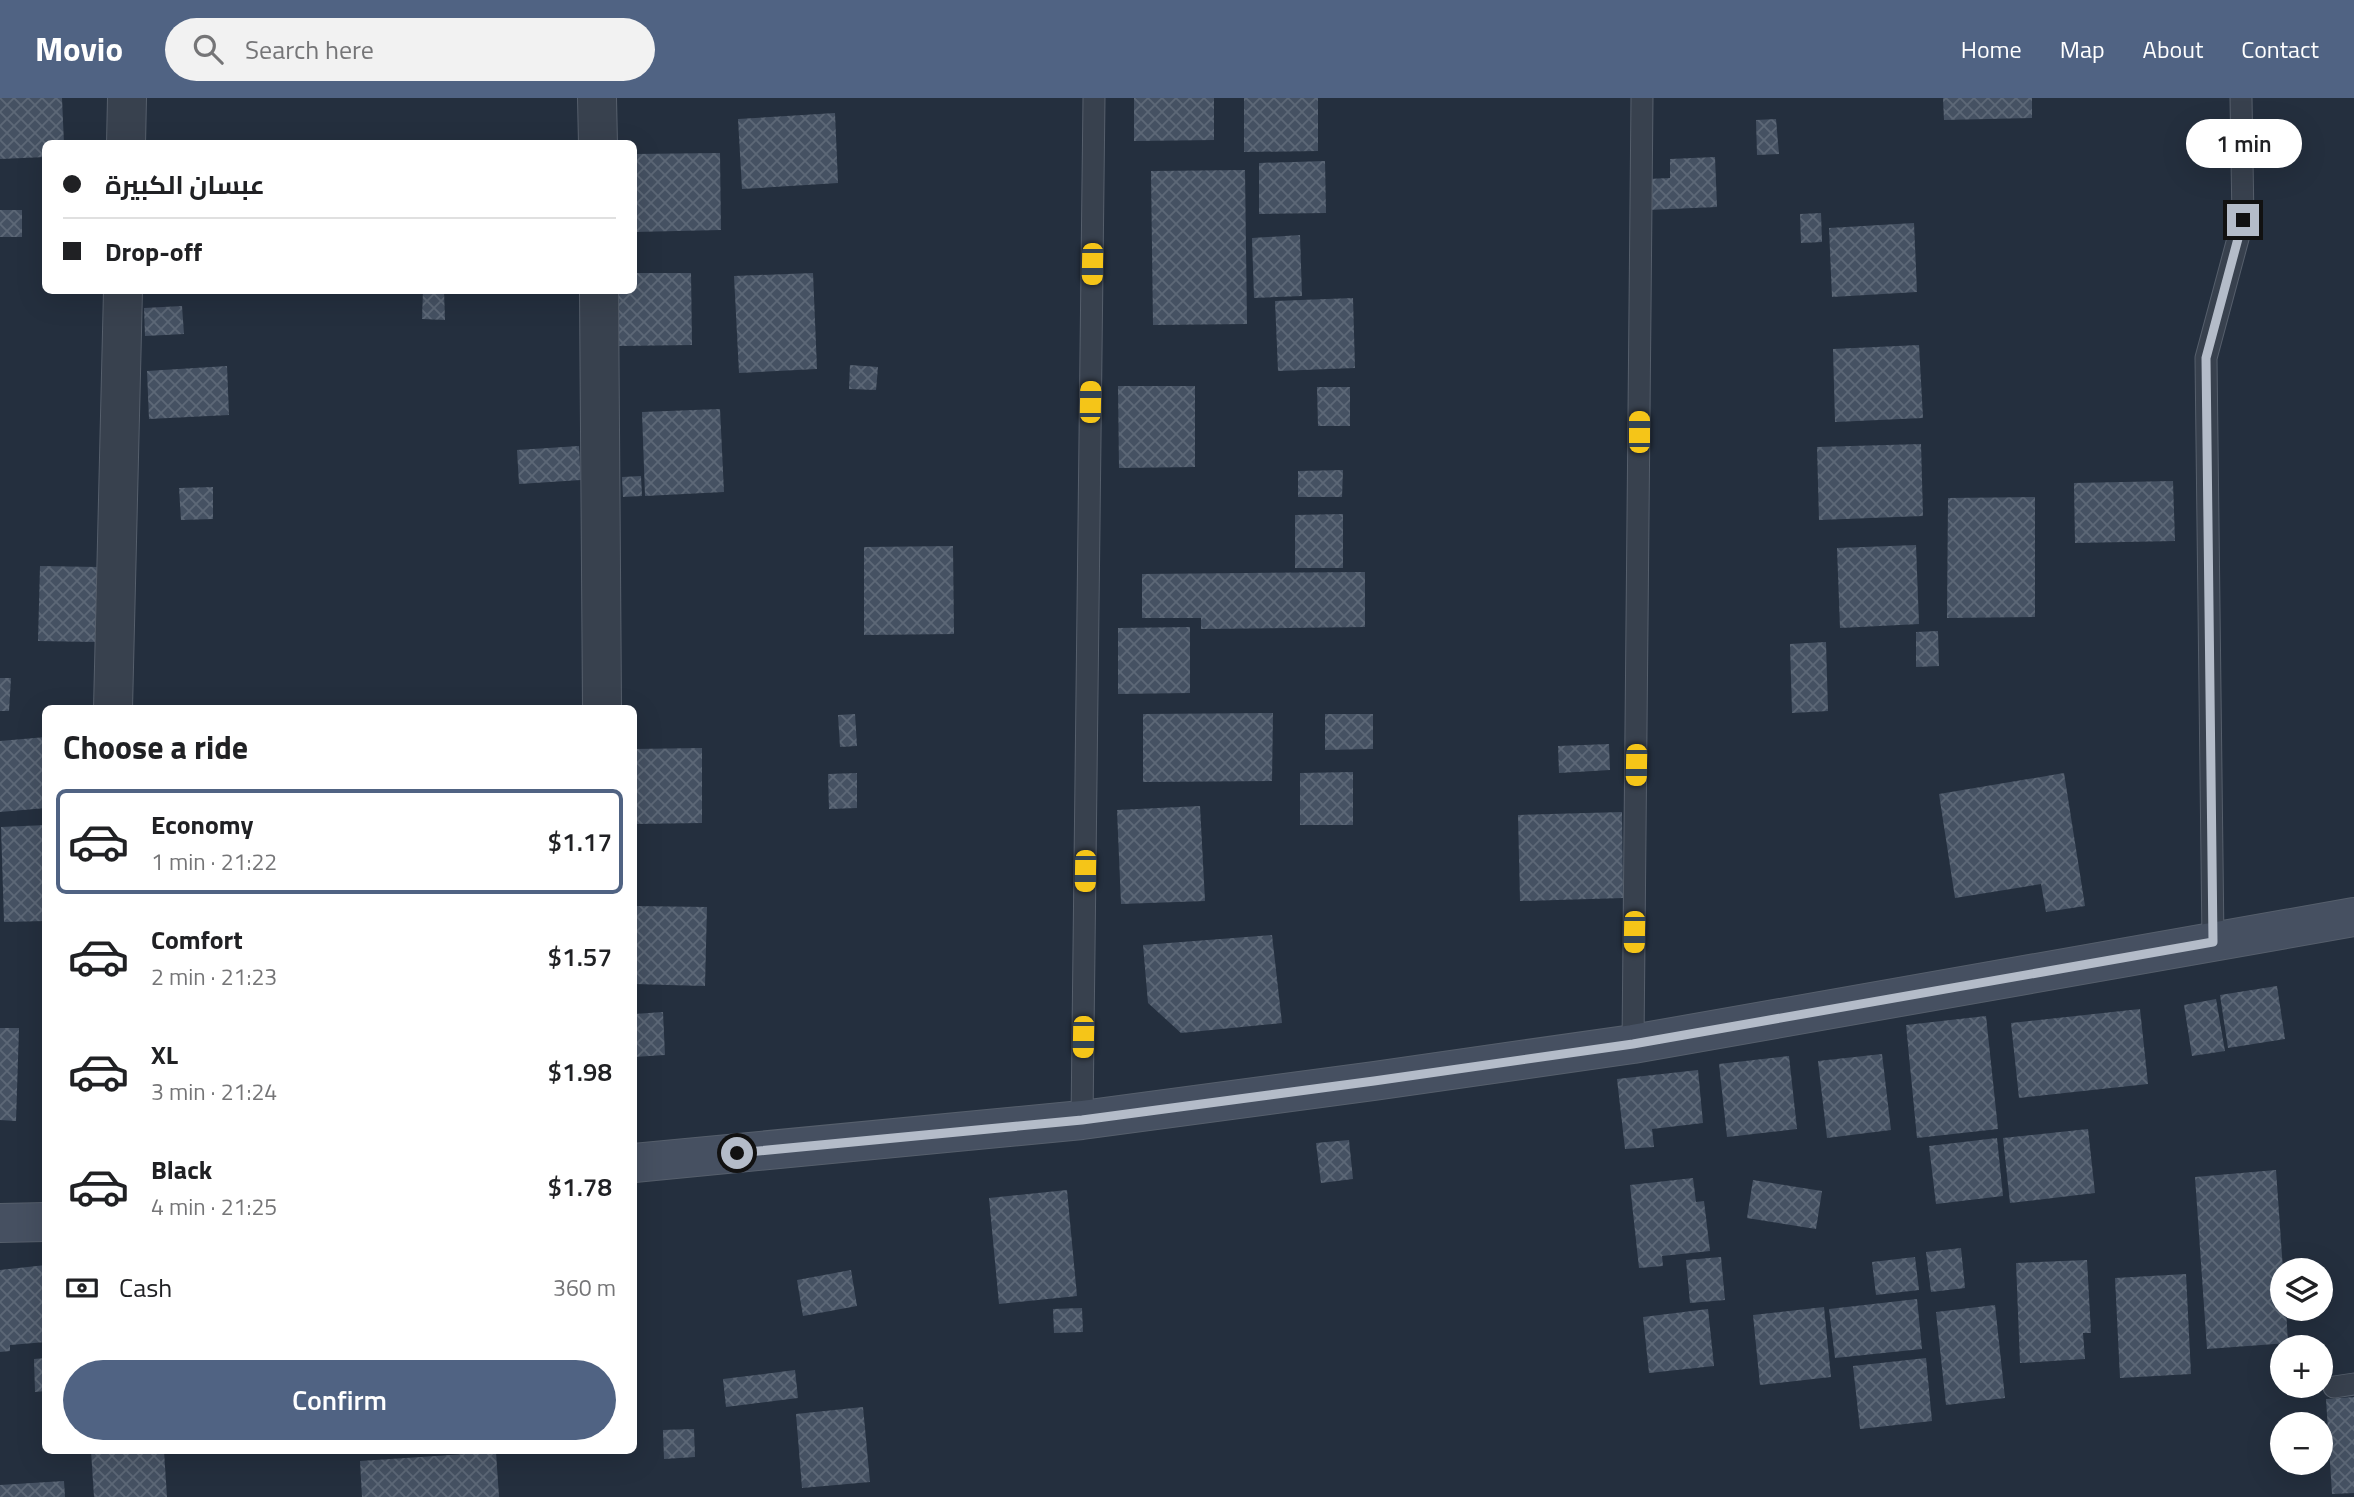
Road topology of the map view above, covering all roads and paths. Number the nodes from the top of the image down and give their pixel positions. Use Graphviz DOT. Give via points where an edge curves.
graph roads {
  1 [pos="127,98"];
  2 [pos="597,98"];
  3 [pos="1094,98"];
  4 [pos="1642,98"];
  5 [pos="2241,98"];
  6 [pos="126,140"];
  7 [pos="598,140"];
  8 [pos="123,294"];
  9 [pos="599,294"];
  10 [pos="113,705"];
  11 [pos="602,705"];
  12 [pos="2354,917"];
  13 [pos="2213,942"];
  14 [pos="1633,1044"];
  15 [pos="1082,1120"];
  16 [pos="637,1163"];
  17 [pos="42,1222"];
  18 [pos="0,1223"];
  1 -- 6 [label="street"];
  2 -- 7 [label="street"];
  3 -- 15 [label="lane"];
  4 -- 14 [label="lane"];
  5 -- 13 [label="lane" via="2243,220 2206,358"];
  8 -- 10 [label="street"];
  9 -- 11 [label="street"];
  12 -- 13 [label="main road"];
  13 -- 14 [label="main road"];
  14 -- 15 [label="main road"];
  15 -- 16 [label="main road"];
  17 -- 18 [label="main road"];
}
